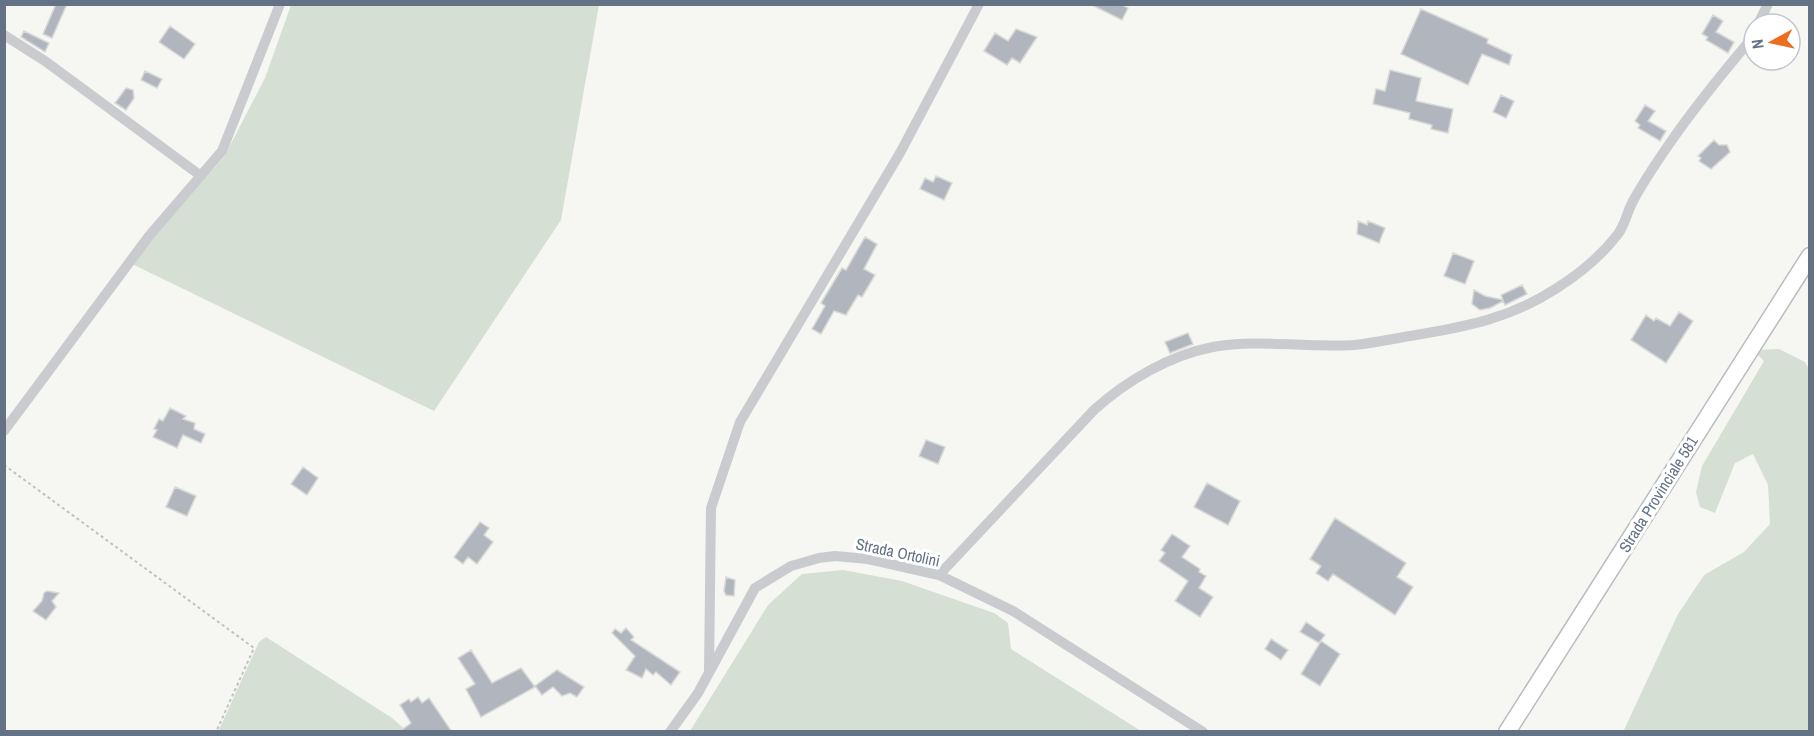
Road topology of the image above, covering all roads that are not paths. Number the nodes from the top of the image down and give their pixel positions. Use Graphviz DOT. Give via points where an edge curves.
graph roads {
  1 [pos="280,4"];
  2 [pos="979,4"];
  3 [pos="4,35"];
  4 [pos="1742,50"];
  5 [pos="201,176"];
  6 [pos="1809,256"];
  7 [pos="4,431"];
  8 [pos="939,574"];
  9 [pos="709,671"];
  10 [pos="670,732"];
  11 [pos="1203,732"];
  12 [pos="1507,732"];
  1 -- 5 [label="street" via="222,151"];
  2 -- 9 [label="street" via="900,153 740,422 711,508"];
  3 -- 5 [label="street"];
  4 -- 8 [label="street" via="1672,140 1632,203 1620,232 1559,287 1496,319 1449,329 1354,345 1214,347 1166,364 1110,395"];
  5 -- 7 [label="street" via="149,236"];
  6 -- 12 [label="main road, Strada Provinciale 581"];
  8 -- 9 [label="street, Strada Ortolini" via="852,556 819,558 791,566 755,588"];
  8 -- 11 [label="street, Strada Ortolini" via="1013,611"];
  9 -- 10 [label="street, Strada Ortolini"];
}
